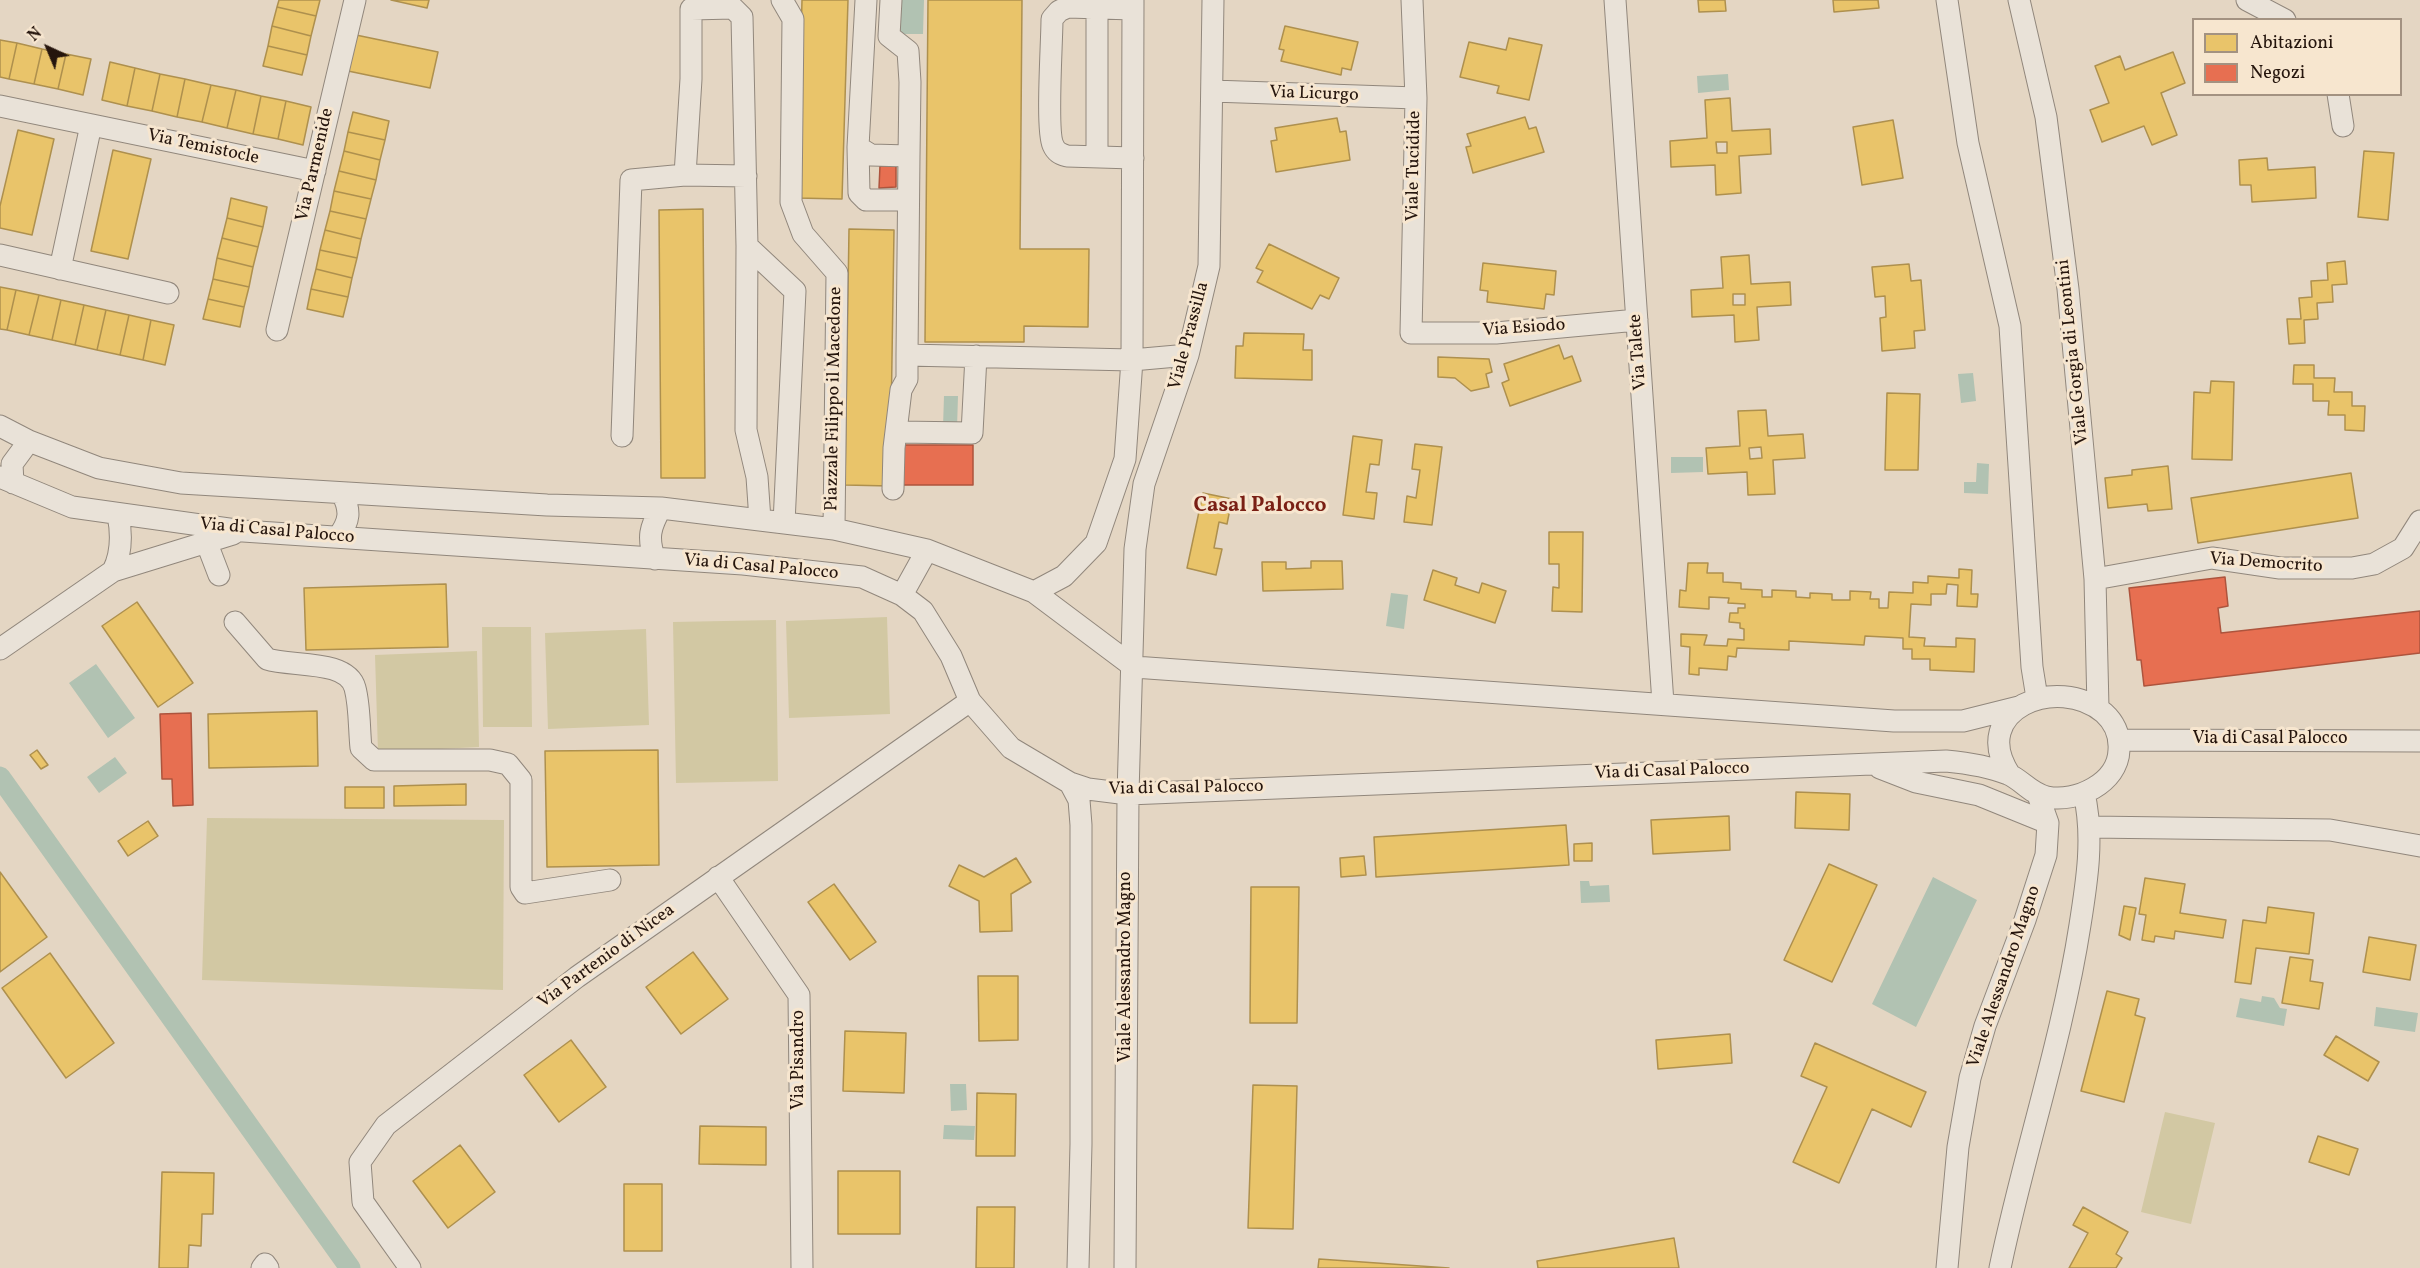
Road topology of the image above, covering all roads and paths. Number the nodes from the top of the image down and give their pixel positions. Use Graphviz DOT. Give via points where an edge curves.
graph roads {
  1 [pos="355,0"];
  2 [pos="782,0"];
  3 [pos="866,0"];
  4 [pos="891,0"];
  5 [pos="1213,0"];
  6 [pos="1413,0"];
  7 [pos="1615,0"];
  8 [pos="1947,0"];
  9 [pos="2019,0"];
  10 [pos="2247,0"];
  11 [pos="1133,4"];
  12 [pos="691,5"];
  13 [pos="1096,8"];
  14 [pos="2281,18"];
  15 [pos="1212,91"];
  16 [pos="2338,96"];
  17 [pos="1416,98"];
  18 [pos="0,106"];
  19 [pos="91,125"];
  20 [pos="2343,126"];
  21 [pos="858,147"];
  22 [pos="909,156"];
  23 [pos="1097,156"];
  24 [pos="1133,158"];
  25 [pos="315,171"];
  26 [pos="685,175"];
  27 [pos="746,176"];
  28 [pos="909,200"];
  29 [pos="747,246"];
  30 [pos="0,255"];
  31 [pos="60,269"];
  32 [pos="168,293"];
  33 [pos="1637,320"];
  34 [pos="277,330"];
  35 [pos="1411,333"];
  36 [pos="907,355"];
  37 [pos="976,356"];
  38 [pos="1188,356"];
  39 [pos="1132,360"];
  40 [pos="0,426"];
  41 [pos="897,432"];
  42 [pos="621,436"];
  43 [pos="28,441"];
  44 [pos="7,480"];
  45 [pos="893,489"];
  46 [pos="342,493"];
  47 [pos="661,508"];
  48 [pos="118,515"];
  49 [pos="760,520"];
  50 [pos="2420,521"];
  51 [pos="784,523"];
  52 [pos="834,529"];
  53 [pos="243,531"];
  54 [pos="338,537"];
  55 [pos="206,541"];
  56 [pos="927,550"];
  57 [pos="655,559"];
  58 [pos="113,571"];
  59 [pos="219,575"];
  60 [pos="2095,579"];
  61 [pos="1034,592"];
  62 [pos="902,595"];
  63 [pos="235,622"];
  64 [pos="0,650"];
  65 [pos="1134,667"];
  66 [pos="970,701"];
  67 [pos="1663,703"];
  68 [pos="2028,703"];
  69 [pos="2097,708"];
  70 [pos="2119,740"];
  71 [pos="2420,741"];
  72 [pos="1871,764"];
  73 [pos="2010,775"];
  74 [pos="1070,783"];
  75 [pos="2084,793"];
  76 [pos="1128,794"];
  77 [pos="2038,795"];
  78 [pos="2048,823"];
  79 [pos="2090,827"];
  80 [pos="2420,846"];
  81 [pos="718,877"];
  82 [pos="610,880"];
  83 [pos="410,1268"];
  84 [pos="802,1268"];
  85 [pos="1078,1268"];
  86 [pos="1125,1268"];
  87 [pos="1947,1268"];
  88 [pos="2000,1268"];
  1 -- 25 [label="street, Via Parmenide"];
  2 -- 52 [label="street, Piazzale Filippo il Macedone" via="793,18 791,202 802,234 837,273"];
  3 -- 21 [label="street"];
  4 -- 22 [label="street" via="890,36 908,51"];
  5 -- 15 [label="street, Viale Prassilla"];
  6 -- 17 [label="street, Viale Tucidide"];
  7 -- 33 [label="street, Via Talete"];
  8 -- 68 [label="street" via="1968,143 2010,326 2032,667"];
  9 -- 60 [label="street, Viale Gorgia di Leontini" via="2051,152 2070,300"];
  10 -- 14 [label="street"];
  11 -- 13 [label="street"];
  11 -- 24 [label="street"];
  12 -- 26 [label="street"];
  12 -- 27 [label="street" via="733,8 742,17"];
  13 -- 23 [label="street"];
  13 -- 23 [label="street" via="1068,7 1052,20 1051,117 1052,144 1058,153"];
  15 -- 17 [label="street, Via Licurgo"];
  15 -- 38 [label="street, Viale Prassilla" via="1209,266"];
  16 -- 20 [label="street"];
  17 -- 35 [label="street, Viale Tucidide"];
  18 -- 19 [label="street, Via Temistocle"];
  19 -- 25 [label="street, Via Temistocle"];
  19 -- 31 [label="street"];
  21 -- 22 [label="street" via="871,156"];
  21 -- 28 [label="street" via="859,193 866,200"];
  22 -- 28 [label="street"];
  23 -- 24 [label="street"];
  24 -- 39 [label="street"];
  25 -- 34 [label="street, Via Parmenide"];
  26 -- 27 [label="street"];
  26 -- 42 [label="street" via="631,180"];
  27 -- 29 [label="street"];
  28 -- 36 [label="street"];
  29 -- 49 [label="street" via="746,430 757,477"];
  29 -- 51 [label="street" via="795,291"];
  30 -- 31 [label="street"];
  31 -- 32 [label="street"];
  33 -- 35 [label="street, Via Esiodo" via="1496,333"];
  33 -- 67 [label="street, Via Talete"];
  36 -- 37 [label="street"];
  36 -- 41 [label="street" via="907,379 901,390"];
  37 -- 39 [label="street"];
  37 -- 41 [label="street" via="972,434"];
  38 -- 39 [label="street"];
  38 -- 65 [label="street, Viale Prassilla" via="1144,484 1136,549"];
  39 -- 61 [label="street" via="1125,459 1096,543 1064,576"];
  40 -- 43 [label="street"];
  41 -- 45 [label="street"];
  43 -- 44 [label="street" via="12,464"];
  43 -- 46 [label="street" via="99,468 181,483"];
  44 -- 48 [label="street, Via di Casal Palocco" via="72,507"];
  46 -- 47 [label="street"];
  46 -- 54 [label="street" via="349,508 348,524"];
  47 -- 49 [label="street"];
  47 -- 57 [label="street" via="650,527 649,543"];
  48 -- 53 [label="street, Via di Casal Palocco"];
  48 -- 58 [label="street" via="120,558"];
  49 -- 51 [label="street"];
  50 -- 60 [label="street, Via Democrito" via="2403,548 2374,564 2352,568 2280,568 2212,558"];
  51 -- 52 [label="street"];
  52 -- 56 [label="street"];
  53 -- 54 [label="street, Via di Casal Palocco"];
  53 -- 55 [label="street"];
  54 -- 57 [label="street, Via di Casal Palocco"];
  55 -- 58 [label="street"];
  55 -- 59 [label="street"];
  56 -- 61 [label="street"];
  56 -- 62 [label="street"];
  57 -- 62 [label="street, Via di Casal Palocco" via="862,577"];
  58 -- 64 [label="street"];
  60 -- 69 [label="street, Viale Gorgia di Leontini"];
  61 -- 65 [label="street"];
  62 -- 66 [label="street, Via di Casal Palocco" via="923,611 951,656"];
  63 -- 82 [label="street" via="267,659 337,669 347,676 355,690 361,748 374,760 490,760 508,764 520,780 521,887 525,893"];
  65 -- 67 [label="street"];
  65 -- 76 [label="street, Viale Alessandro Magno"];
  66 -- 74 [label="street, Via di Casal Palocco" via="1011,748"];
  66 -- 81 [label="street, Via Partenio di Nicea"];
  67 -- 68 [label="street" via="1893,721 1963,721"];
  68 -- 69 [label="street" via="2067,697"];
  68 -- 73 [label="street" via="2006,720 1999,736 2000,757"];
  69 -- 70 [label="street" via="2111,720"];
  70 -- 71 [label="street, Via di Casal Palocco"];
  70 -- 75 [label="street" via="2114,768"];
  72 -- 73 [label="street, Via di Casal Palocco" via="1972,763"];
  72 -- 76 [label="street, Via di Casal Palocco"];
  72 -- 78 [label="street" via="1916,782 1979,795"];
  73 -- 77 [label="street, Via di Casal Palocco"];
  74 -- 76 [label="street, Via di Casal Palocco"];
  74 -- 85 [label="street" via="1078,800 1081,825"];
  75 -- 77 [label="street" via="2062,798"];
  75 -- 79 [label="street"];
  76 -- 86 [label="street, Viale Alessandro Magno"];
  77 -- 78 [label="street, Viale Alessandro Magno"];
  78 -- 87 [label="street, Viale Alessandro Magno" via="2046,855 1970,1078 1958,1147"];
  79 -- 80 [label="street" via="2330,830"];
  79 -- 88 [label="street" via="2070,983"];
  81 -- 83 [label="street, Via Partenio di Nicea" via="577,977 386,1125 360,1162 363,1202"];
  81 -- 84 [label="street, Via Pisandro" via="800,995"];
}
